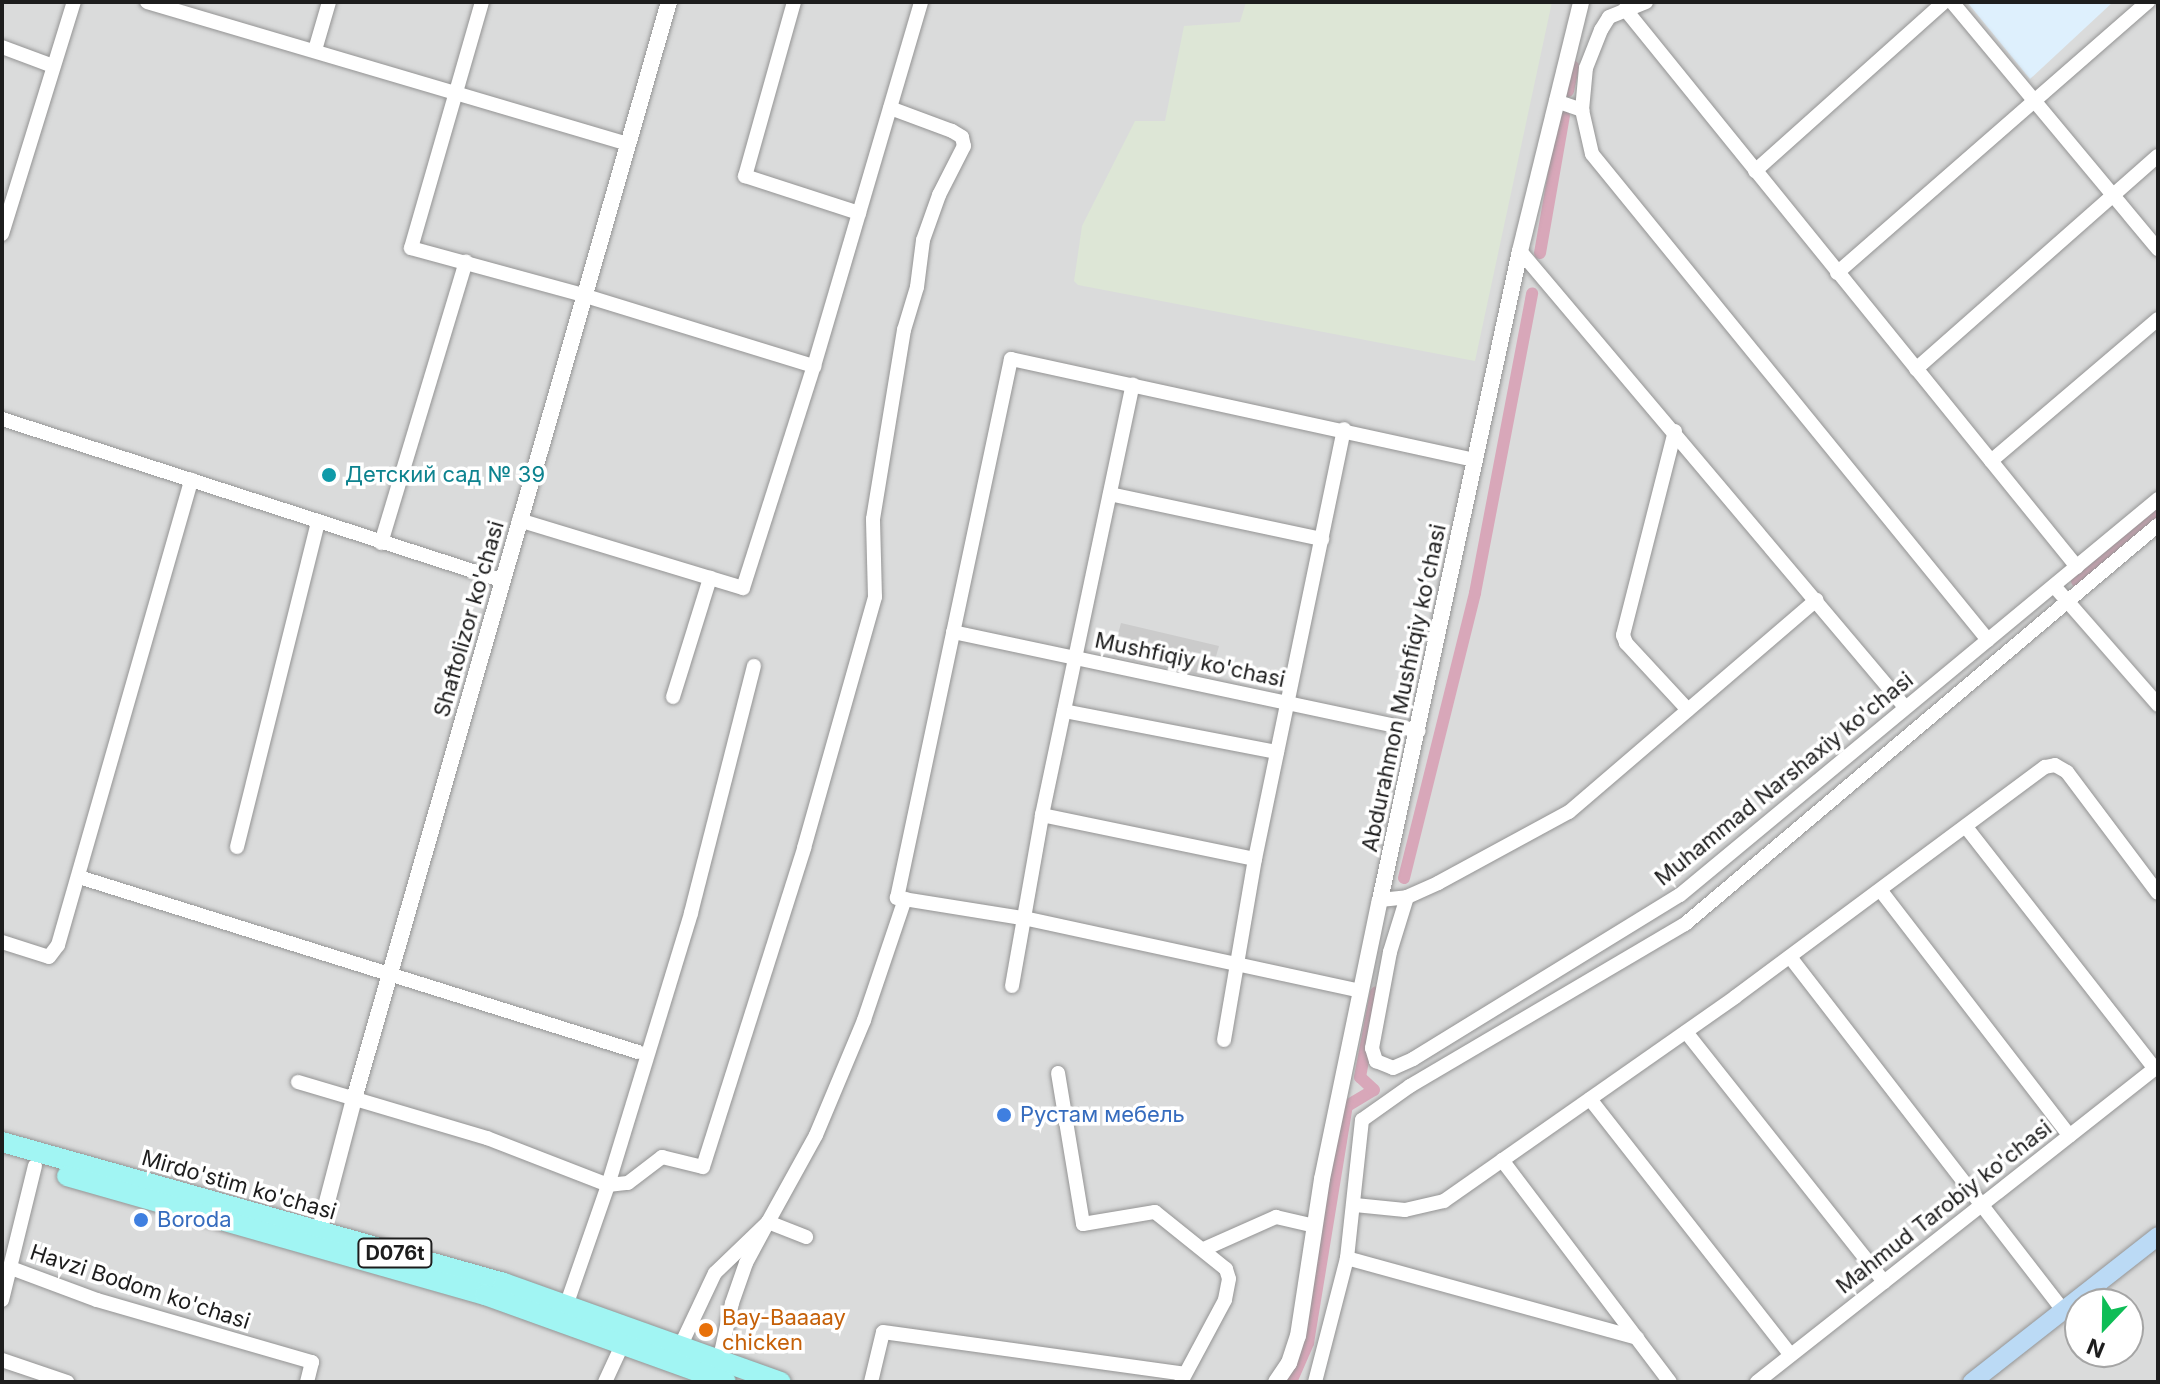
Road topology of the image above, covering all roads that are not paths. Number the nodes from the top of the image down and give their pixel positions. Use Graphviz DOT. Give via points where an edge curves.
graph roads {
  1 [pos="74,2"];
  2 [pos="147,2"];
  3 [pos="329,2"];
  4 [pos="482,2"];
  5 [pos="669,2"];
  6 [pos="794,2"];
  7 [pos="921,2"];
  8 [pos="1581,2"];
  9 [pos="1646,2"];
  10 [pos="1944,2"];
  11 [pos="1952,2"];
  12 [pos="2148,2"];
  13 [pos="1625,9"];
  14 [pos="2,47"];
  15 [pos="315,50"];
  16 [pos="53,66"];
  17 [pos="456,94"];
  18 [pos="2033,99"];
  19 [pos="1556,101"];
  20 [pos="890,108"];
  21 [pos="1582,110"];
  22 [pos="628,144"];
  23 [pos="2158,156"];
  24 [pos="1755,171"];
  25 [pos="2113,195"];
  26 [pos="859,213"];
  27 [pos="2,234"];
  28 [pos="2158,249"];
  29 [pos="1520,251"];
  30 [pos="466,262"];
  31 [pos="1837,273"];
  32 [pos="586,296"];
  33 [pos="2158,319"];
  34 [pos="814,366"];
  35 [pos="1916,369"];
  36 [pos="1133,385"];
  37 [pos="2,419"];
  38 [pos="1344,429"];
  39 [pos="1675,431"];
  40 [pos="1475,460"];
  41 [pos="1991,461"];
  42 [pos="191,480"];
  43 [pos="1110,494"];
  44 [pos="2158,499"];
  45 [pos="519,520"];
  46 [pos="318,522"];
  47 [pos="2158,525"];
  48 [pos="1322,539"];
  49 [pos="381,543"];
  50 [pos="2077,567"];
  51 [pos="710,578"];
  52 [pos="504,581"];
  53 [pos="2054,586"];
  54 [pos="1816,600"];
  55 [pos="2068,602"];
  56 [pos="953,632"];
  57 [pos="1988,640"];
  58 [pos="1075,658"];
  59 [pos="754,666"];
  60 [pos="2152,686"];
  61 [pos="673,697"];
  62 [pos="1288,702"];
  63 [pos="2158,705"];
  64 [pos="1905,707"];
  65 [pos="1688,710"];
  66 [pos="1064,711"];
  67 [pos="1419,731"];
  68 [pos="1277,752"];
  69 [pos="1042,815"];
  70 [pos="1966,827"];
  71 [pos="237,847"];
  72 [pos="1255,859"];
  73 [pos="79,877"];
  74 [pos="1881,891"];
  75 [pos="2158,893"];
  76 [pos="1407,897"];
  77 [pos="905,899"];
  78 [pos="1380,900"];
  79 [pos="1022,918"];
  80 [pos="2,942"];
  81 [pos="1790,957"];
  82 [pos="1237,964"];
  83 [pos="391,975"];
  84 [pos="1012,986"];
  85 [pos="1361,991"];
  86 [pos="1686,1032"];
  87 [pos="1224,1040"];
  88 [pos="638,1052"];
  89 [pos="2156,1068"];
  90 [pos="1058,1073"];
  91 [pos="298,1082"];
  92 [pos="354,1099"];
  93 [pos="1590,1099"];
  94 [pos="2070,1136"];
  95 [pos="2,1142"];
  96 [pos="2,1157"];
  97 [pos="1502,1160"];
  98 [pos="35,1166"];
  99 [pos="608,1185"];
  100 [pos="1355,1205"];
  101 [pos="1980,1207"];
  102 [pos="768,1222"];
  103 [pos="1315,1226"];
  104 [pos="2158,1236"];
  105 [pos="806,1237"];
  106 [pos="317,1241"];
  107 [pos="8,1248"];
  108 [pos="1204,1249"];
  109 [pos="1347,1258"];
  110 [pos="11,1268"];
  111 [pos="1884,1282"];
  112 [pos="2,1300"];
  113 [pos="567,1303"];
  114 [pos="2063,1310"];
  115 [pos="1637,1338"];
  116 [pos="623,1343"];
  117 [pos="1791,1355"];
  118 [pos="2,1360"];
  119 [pos="685,1362"];
  120 [pos="719,1362"];
  121 [pos="1183,1378"];
  122 [pos="67,1382"];
  123 [pos="307,1382"];
  124 [pos="605,1382"];
  125 [pos="726,1382"];
  126 [pos="781,1382"];
  127 [pos="871,1382"];
  128 [pos="1276,1382"];
  129 [pos="1315,1382"];
  130 [pos="1670,1382"];
  131 [pos="1757,1382"];
  132 [pos="1972,1382"];
  1 -- 16 [label="street"];
  2 -- 15 [label="street"];
  3 -- 15 [label="street"];
  4 -- 17 [label="street"];
  5 -- 22 [label="street, Shaftolizor ko'chasi"];
  6 -- 26 [label="street" via="745,176"];
  7 -- 20 [label="street"];
  8 -- 19 [label="street, Abdurahmon Mushfiqiy koʻchasi"];
  9 -- 13 [label="street"];
  10 -- 24 [label="street"];
  11 -- 18 [label="street"];
  12 -- 18 [label="street"];
  13 -- 21 [label="street" via="1609,17 1601,30 1586,68"];
  13 -- 24 [label="street"];
  14 -- 16 [label="street"];
  15 -- 17 [label="street"];
  16 -- 27 [label="street"];
  17 -- 22 [label="street"];
  17 -- 30 [label="street" via="411,248"];
  18 -- 25 [label="street"];
  18 -- 31 [label="street"];
  19 -- 21 [label="street"];
  19 -- 29 [label="street, Abdurahmon Mushfiqiy koʻchasi"];
  20 -- 26 [label="street"];
  20 -- 99 [label="street" via="952,131 962,137 964,146 923,240 904,330 873,519 875,597 804,848 703,1167 662,1157 628,1183"];
  21 -- 57 [label="street" via="1592,154"];
  22 -- 32 [label="street, Shaftolizor ko'chasi"];
  23 -- 25 [label="street"];
  24 -- 31 [label="street"];
  25 -- 28 [label="street"];
  25 -- 35 [label="street"];
  26 -- 34 [label="street"];
  29 -- 39 [label="street"];
  29 -- 40 [label="street, Abdurahmon Mushfiqiy koʻchasi"];
  30 -- 32 [label="street"];
  30 -- 49 [label="street"];
  31 -- 35 [label="street"];
  32 -- 34 [label="street"];
  32 -- 45 [label="street, Shaftolizor ko'chasi"];
  33 -- 41 [label="street"];
  34 -- 51 [label="street" via="743,588"];
  35 -- 41 [label="street"];
  36 -- 38 [label="street"];
  36 -- 43 [label="street"];
  36 -- 56 [label="street" via="1011,359"];
  37 -- 42 [label="street"];
  38 -- 40 [label="street"];
  38 -- 48 [label="street"];
  39 -- 54 [label="street"];
  39 -- 65 [label="street" via="1623,635"];
  40 -- 67 [label="street, Abdurahmon Mushfiqiy koʻchasi"];
  41 -- 50 [label="street"];
  42 -- 46 [label="street"];
  42 -- 73 [label="street"];
  43 -- 48 [label="street"];
  43 -- 58 [label="street"];
  44 -- 50 [label="street, Muhammad Narshaxiy ko'chasi"];
  45 -- 51 [label="street"];
  45 -- 52 [label="street, Shaftolizor ko'chasi"];
  46 -- 49 [label="street"];
  46 -- 71 [label="street"];
  47 -- 55 [label="street"];
  48 -- 62 [label="street"];
  49 -- 52 [label="street"];
  50 -- 53 [label="street, Muhammad Narshaxiy ko'chasi"];
  51 -- 61 [label="street"];
  52 -- 83 [label="street, Shaftolizor ko'chasi"];
  53 -- 55 [label="street"];
  53 -- 57 [label="street, Muhammad Narshaxiy ko'chasi"];
  54 -- 64 [label="street"];
  54 -- 65 [label="street"];
  55 -- 60 [label="street"];
  55 -- 100 [label="street" via="1685,924 1410,1086 1362,1120"];
  56 -- 58 [label="street, Mushfiqiy ko'chasi"];
  56 -- 77 [label="street" via="897,898"];
  57 -- 64 [label="street, Muhammad Narshaxiy ko'chasi"];
  58 -- 62 [label="street, Mushfiqiy ko'chasi"];
  58 -- 66 [label="street"];
  59 -- 99 [label="street" via="699,885"];
  60 -- 63 [label="street"];
  62 -- 67 [label="street, Mushfiqiy ko'chasi"];
  62 -- 68 [label="street"];
  64 -- 76 [label="street, Muhammad Narshaxiy ko'chasi" via="1680,895 1393,1068 1376,1061 1372,1048 1390,952"];
  65 -- 76 [label="street" via="1569,812"];
  66 -- 68 [label="street"];
  66 -- 69 [label="street"];
  67 -- 78 [label="street, Abdurahmon Mushfiqiy koʻchasi"];
  68 -- 72 [label="street"];
  69 -- 72 [label="street"];
  69 -- 79 [label="street"];
  70 -- 74 [label="street"];
  70 -- 75 [label="street" via="2055,765 2067,772"];
  70 -- 89 [label="street"];
  72 -- 82 [label="street"];
  73 -- 80 [label="street" via="54,953 49,957"];
  73 -- 83 [label="street"];
  74 -- 81 [label="street"];
  74 -- 94 [label="street"];
  76 -- 78 [label="street"];
  77 -- 79 [label="street"];
  77 -- 102 [label="street" via="864,1020 816,1135"];
  78 -- 85 [label="street, Abdurahmon Mushfiqiy koʻchasi"];
  79 -- 82 [label="street"];
  79 -- 84 [label="street"];
  81 -- 86 [label="street"];
  81 -- 101 [label="street"];
  82 -- 85 [label="street"];
  82 -- 87 [label="street"];
  83 -- 88 [label="street"];
  83 -- 92 [label="street, Shaftolizor ko'chasi"];
  85 -- 103 [label="street, Abdurahmon Mushfiqiy koʻchasi"];
  86 -- 93 [label="street"];
  86 -- 111 [label="street"];
  89 -- 94 [label="street, Mahmud Tarobiy ko'chasi"];
  90 -- 108 [label="street" via="1083,1224 1155,1212"];
  91 -- 92 [label="street"];
  92 -- 99 [label="street" via="487,1138"];
  92 -- 106 [label="street, Shaftolizor ko'chasi"];
  93 -- 97 [label="street"];
  93 -- 117 [label="street"];
  94 -- 101 [label="street, Mahmud Tarobiy ko'chasi"];
  95 -- 106 [label="main road, Mirdo'stim ko'chasi / D076t"];
  96 -- 98 [label="main road, Mirdo'stim ko'chasi / D076t"];
  97 -- 100 [label="street" via="1444,1201 1405,1210"];
  97 -- 115 [label="street"];
  98 -- 106 [label="main road, Mirdo'stim ko'chasi / D076t"];
  98 -- 107 [label="street, Havzi Bodom ko'chasi"];
  99 -- 113 [label="street"];
  100 -- 109 [label="street"];
  101 -- 111 [label="street, Mahmud Tarobiy ko'chasi"];
  101 -- 114 [label="street"];
  102 -- 105 [label="street"];
  102 -- 119 [label="street" via="715,1273"];
  102 -- 120 [label="street" via="732,1303"];
  103 -- 108 [label="street" via="1276,1217"];
  103 -- 128 [label="street, Abdurahmon Mushfiqiy koʻchasi" via="1298,1336"];
  104 -- 114 [label="main road"];
  106 -- 113 [label="main road, Mirdo'stim ko'chasi / D076t"];
  106 -- 116 [label="main road, Mirdo'stim ko'chasi / D076t"];
  107 -- 110 [label="street, Havzi Bodom ko'chasi"];
  108 -- 121 [label="street" via="1226,1269 1229,1279 1225,1300"];
  109 -- 115 [label="street"];
  109 -- 129 [label="street"];
  110 -- 112 [label="street, Havzi Bodom ko'chasi"];
  110 -- 123 [label="street, Havzi Bodom ko'chasi" via="97,1300 312,1362"];
  111 -- 117 [label="street, Mahmud Tarobiy ko'chasi"];
  113 -- 119 [label="main road, Mirdo'stim ko'chasi / D076t"];
  114 -- 132 [label="main road"];
  115 -- 130 [label="street"];
  116 -- 119 [label="main road, Mirdo'stim ko'chasi / D076t"];
  116 -- 124 [label="street"];
  117 -- 131 [label="street, Mahmud Tarobiy ko'chasi"];
  118 -- 122 [label="street"];
  119 -- 120 [label="main road, Mirdo'stim ko'chasi / D076t"];
  119 -- 125 [label="main road, Mirdo'stim ko'chasi / D076t"];
  120 -- 126 [label="main road, Mirdo'stim ko'chasi / D076t"];
  121 -- 127 [label="street" via="883,1332"];
}
